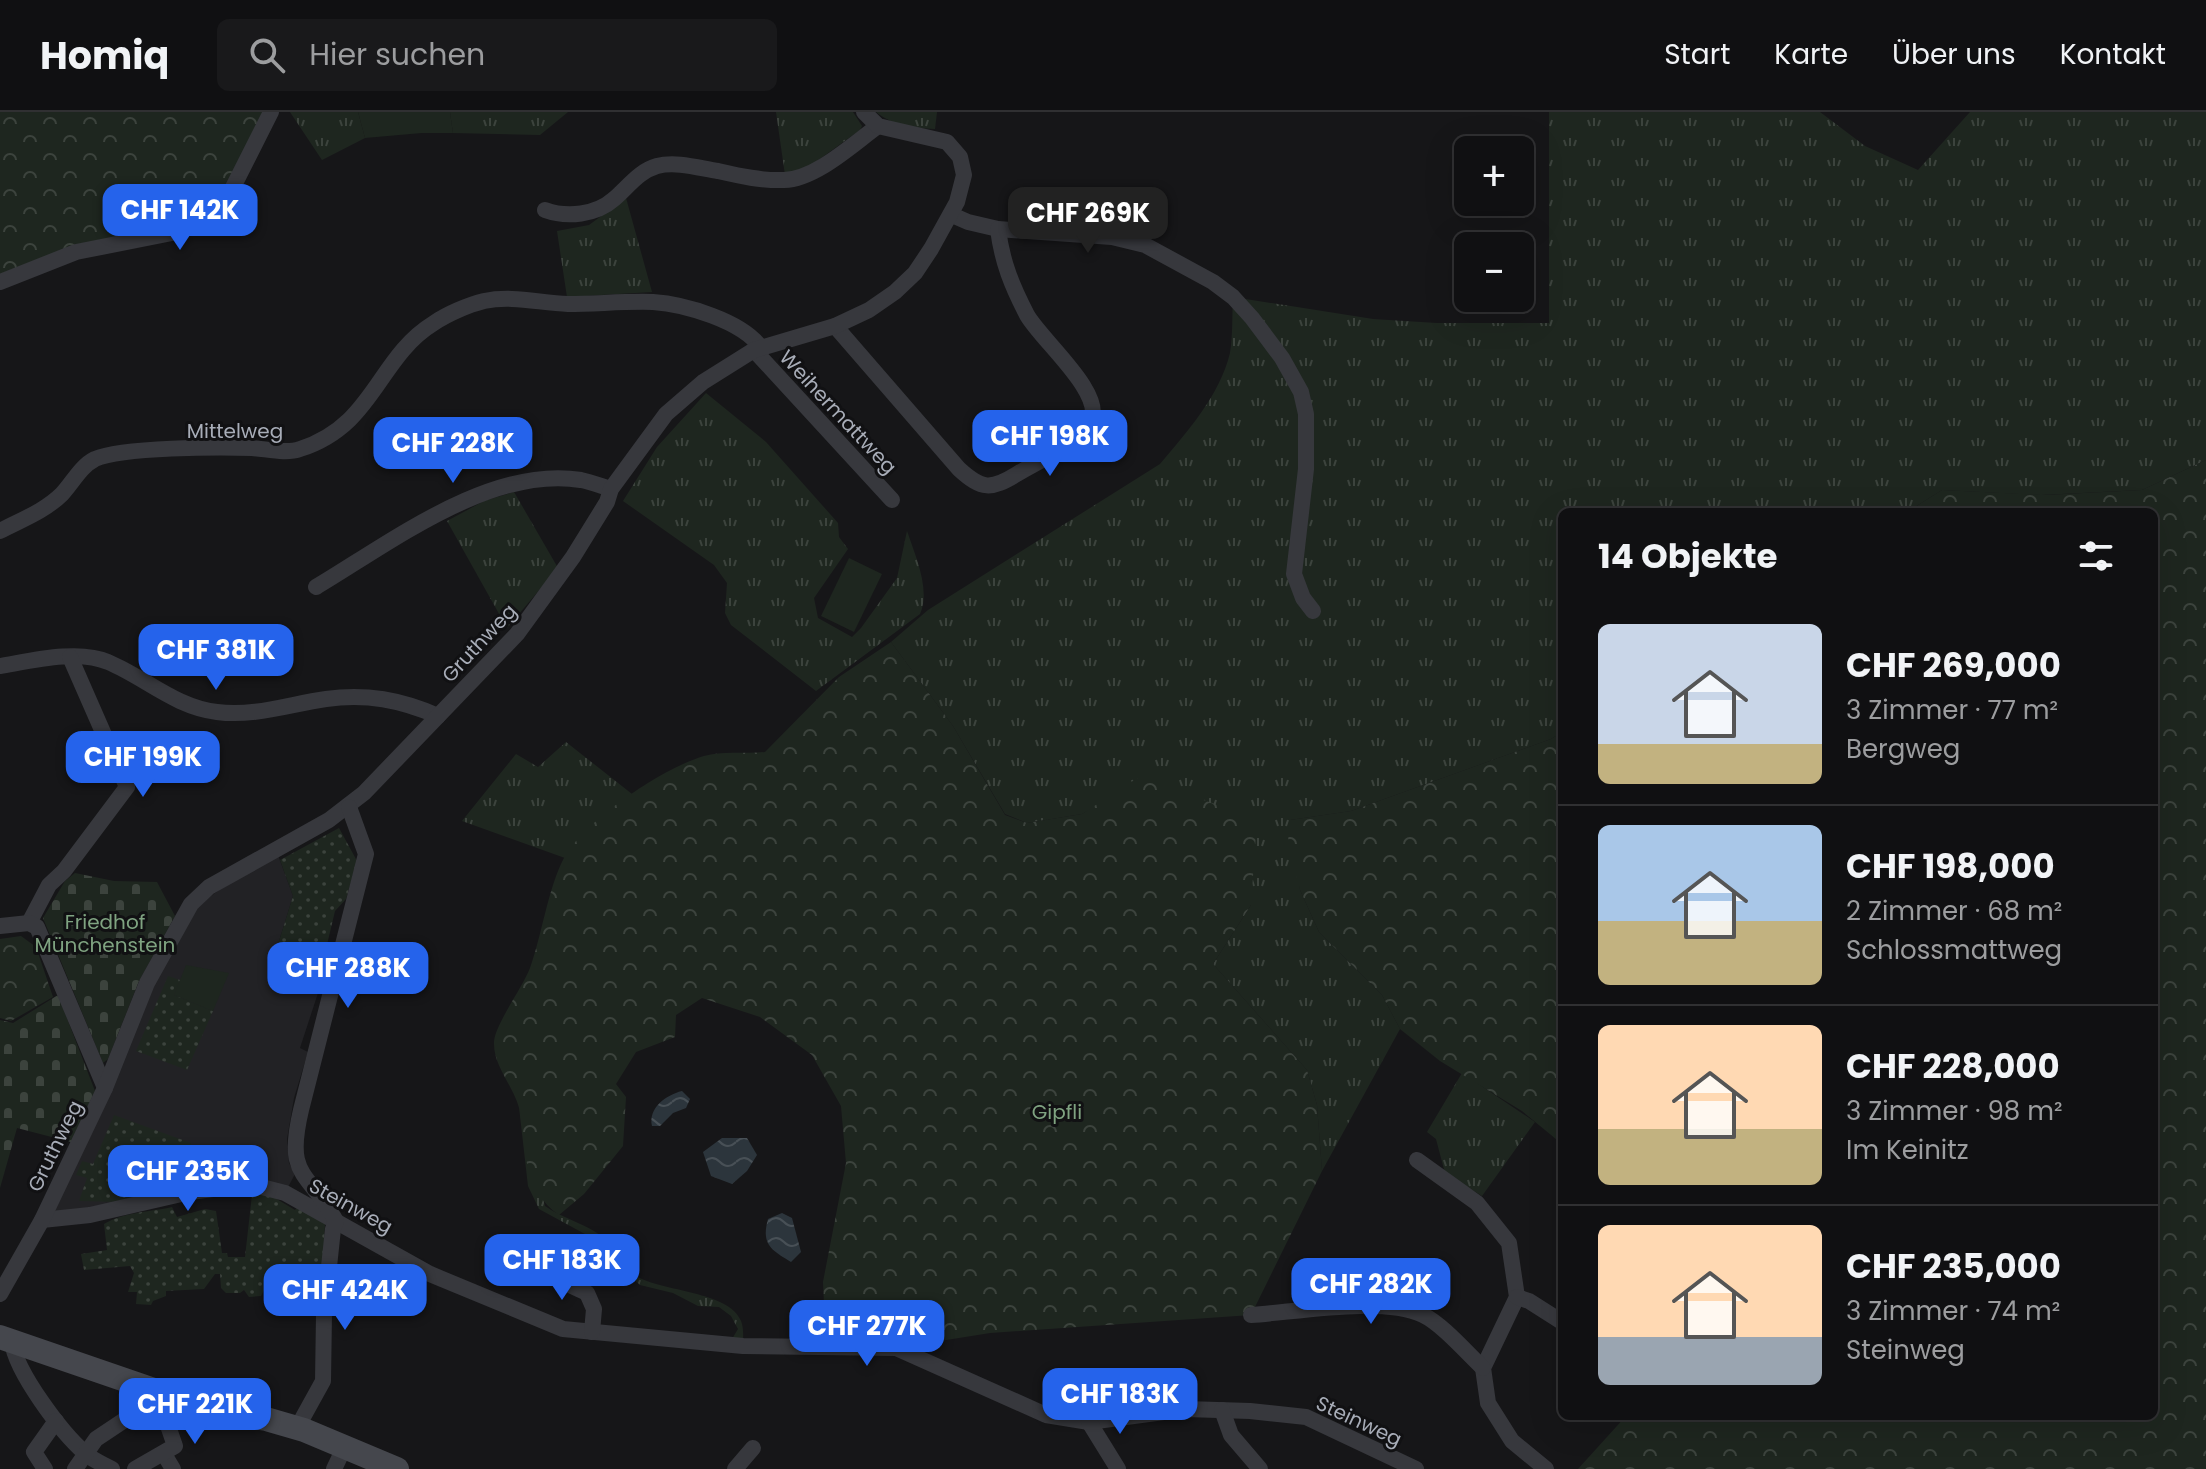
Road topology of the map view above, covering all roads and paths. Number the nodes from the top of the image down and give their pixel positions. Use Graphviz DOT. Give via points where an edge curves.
graph roads {
  1 [pos="271,112"];
  2 [pos="864,112"];
  3 [pos="878,126"];
  4 [pos="545,210"];
  5 [pos="952,215"];
  6 [pos="998,229"];
  7 [pos="0,282"];
  8 [pos="835,326"];
  9 [pos="757,349"];
  10 [pos="611,489"];
  11 [pos="892,500"];
  12 [pos="0,531"];
  13 [pos="316,587"];
  14 [pos="1313,611"];
  15 [pos="70,657"];
  16 [pos="0,666"];
  17 [pos="438,716"];
  18 [pos="349,807"];
  19 [pos="29,923"];
  20 [pos="0,926"];
  21 [pos="105,1088"];
  22 [pos="1417,1160"];
  23 [pos="42,1220"];
  24 [pos="336,1221"];
  25 [pos="537,1270"];
  26 [pos="1,1290"];
  27 [pos="1517,1297"];
  28 [pos="1251,1315"];
  29 [pos="1558,1319"];
  30 [pos="592,1332"];
  31 [pos="6,1339"];
  32 [pos="1483,1368"];
  33 [pos="153,1397"];
  34 [pos="1222,1410"];
  35 [pos="56,1421"];
  36 [pos="1089,1422"];
  37 [pos="304,1430"];
  38 [pos="345,1446"];
  39 [pos="753,1448"];
  40 [pos="86,1454"];
  41 [pos="164,1454"];
  42 [pos="45,1469"];
  43 [pos="75,1469"];
  44 [pos="112,1469"];
  45 [pos="135,1469"];
  46 [pos="173,1469"];
  47 [pos="334,1469"];
  48 [pos="397,1469"];
  49 [pos="735,1469"];
  50 [pos="1118,1469"];
  51 [pos="1260,1469"];
  52 [pos="1416,1469"];
  53 [pos="1546,1469"];
  1 -- 7 [label="street" via="223,207 198,223 76,252"];
  2 -- 3 [label="street"];
  3 -- 4 [label="street" via="808,175 786,181 664,165 652,167 601,207 576,215"];
  3 -- 5 [label="street, Gruthweg" via="933,137 955,149 964,175"];
  5 -- 6 [label="street"];
  5 -- 8 [label="street, Gruthweg" via="915,273 895,292"];
  6 -- 8 [label="street" via="1002,260 1029,317 1093,401 1092,420 1078,438 1001,484 984,487 959,469"];
  6 -- 14 [label="street" via="1112,237 1145,245 1233,297 1282,358 1301,392 1306,469 1294,574"];
  8 -- 9 [label="street, Gruthweg"];
  9 -- 10 [label="street, Gruthweg" via="703,382 666,414"];
  9 -- 11 [label="street, Weihermattweg"];
  9 -- 12 [label="street, Mittelweg" via="755,339 737,325 656,302 481,302 434,322 409,342 352,420 326,438 296,451 120,452 94,460 62,494"];
  10 -- 13 [label="street" via="580,480 541,479 489,490"];
  10 -- 17 [label="street, Gruthweg" via="573,557 526,624"];
  15 -- 16 [label="street"];
  15 -- 17 [label="street" via="106,660 197,709 247,712 376,697"];
  15 -- 19 [label="street" via="127,787 49,885"];
  17 -- 18 [label="street, Gruthweg"];
  18 -- 21 [label="street, Gruthweg" via="209,887 191,904 147,983"];
  18 -- 24 [label="street" via="366,854 294,1152 300,1172"];
  19 -- 20 [label="street"];
  19 -- 21 [label="street" via="42,935"];
  21 -- 23 [label="street, Gruthweg"];
  22 -- 27 [label="street" via="1477,1203 1509,1243"];
  23 -- 24 [label="street, Steinweg" via="250,1184 285,1193"];
  23 -- 26 [label="street, Gruthweg"];
  24 -- 30 [label="street, Steinweg" via="430,1274 550,1325"];
  24 -- 37 [label="street" via="324,1314 323,1381 302,1419"];
  25 -- 30 [label="street" via="587,1293 594,1309"];
  27 -- 29 [label="street"];
  27 -- 32 [label="street"];
  28 -- 32 [label="street" via="1401,1307 1426,1316"];
  30 -- 36 [label="street, Steinweg" via="743,1346 896,1348 1046,1415"];
  31 -- 33 [label="main road"];
  31 -- 35 [label="street"];
  32 -- 53 [label="street" via="1488,1406 1512,1441"];
  33 -- 37 [label="main road"];
  33 -- 40 [label="street" via="96,1439"];
  33 -- 41 [label="street" via="175,1446"];
  34 -- 36 [label="street, Steinweg" via="1186,1409"];
  34 -- 51 [label="street" via="1231,1435"];
  34 -- 52 [label="street, Steinweg" via="1306,1417"];
  35 -- 40 [label="street"];
  35 -- 42 [label="street" via="34,1452"];
  36 -- 50 [label="street"];
  37 -- 38 [label="main road"];
  38 -- 47 [label="street"];
  38 -- 48 [label="main road"];
  39 -- 49 [label="street"];
  40 -- 43 [label="street"];
  40 -- 44 [label="street"];
  41 -- 45 [label="street"];
  41 -- 46 [label="street"];
}
